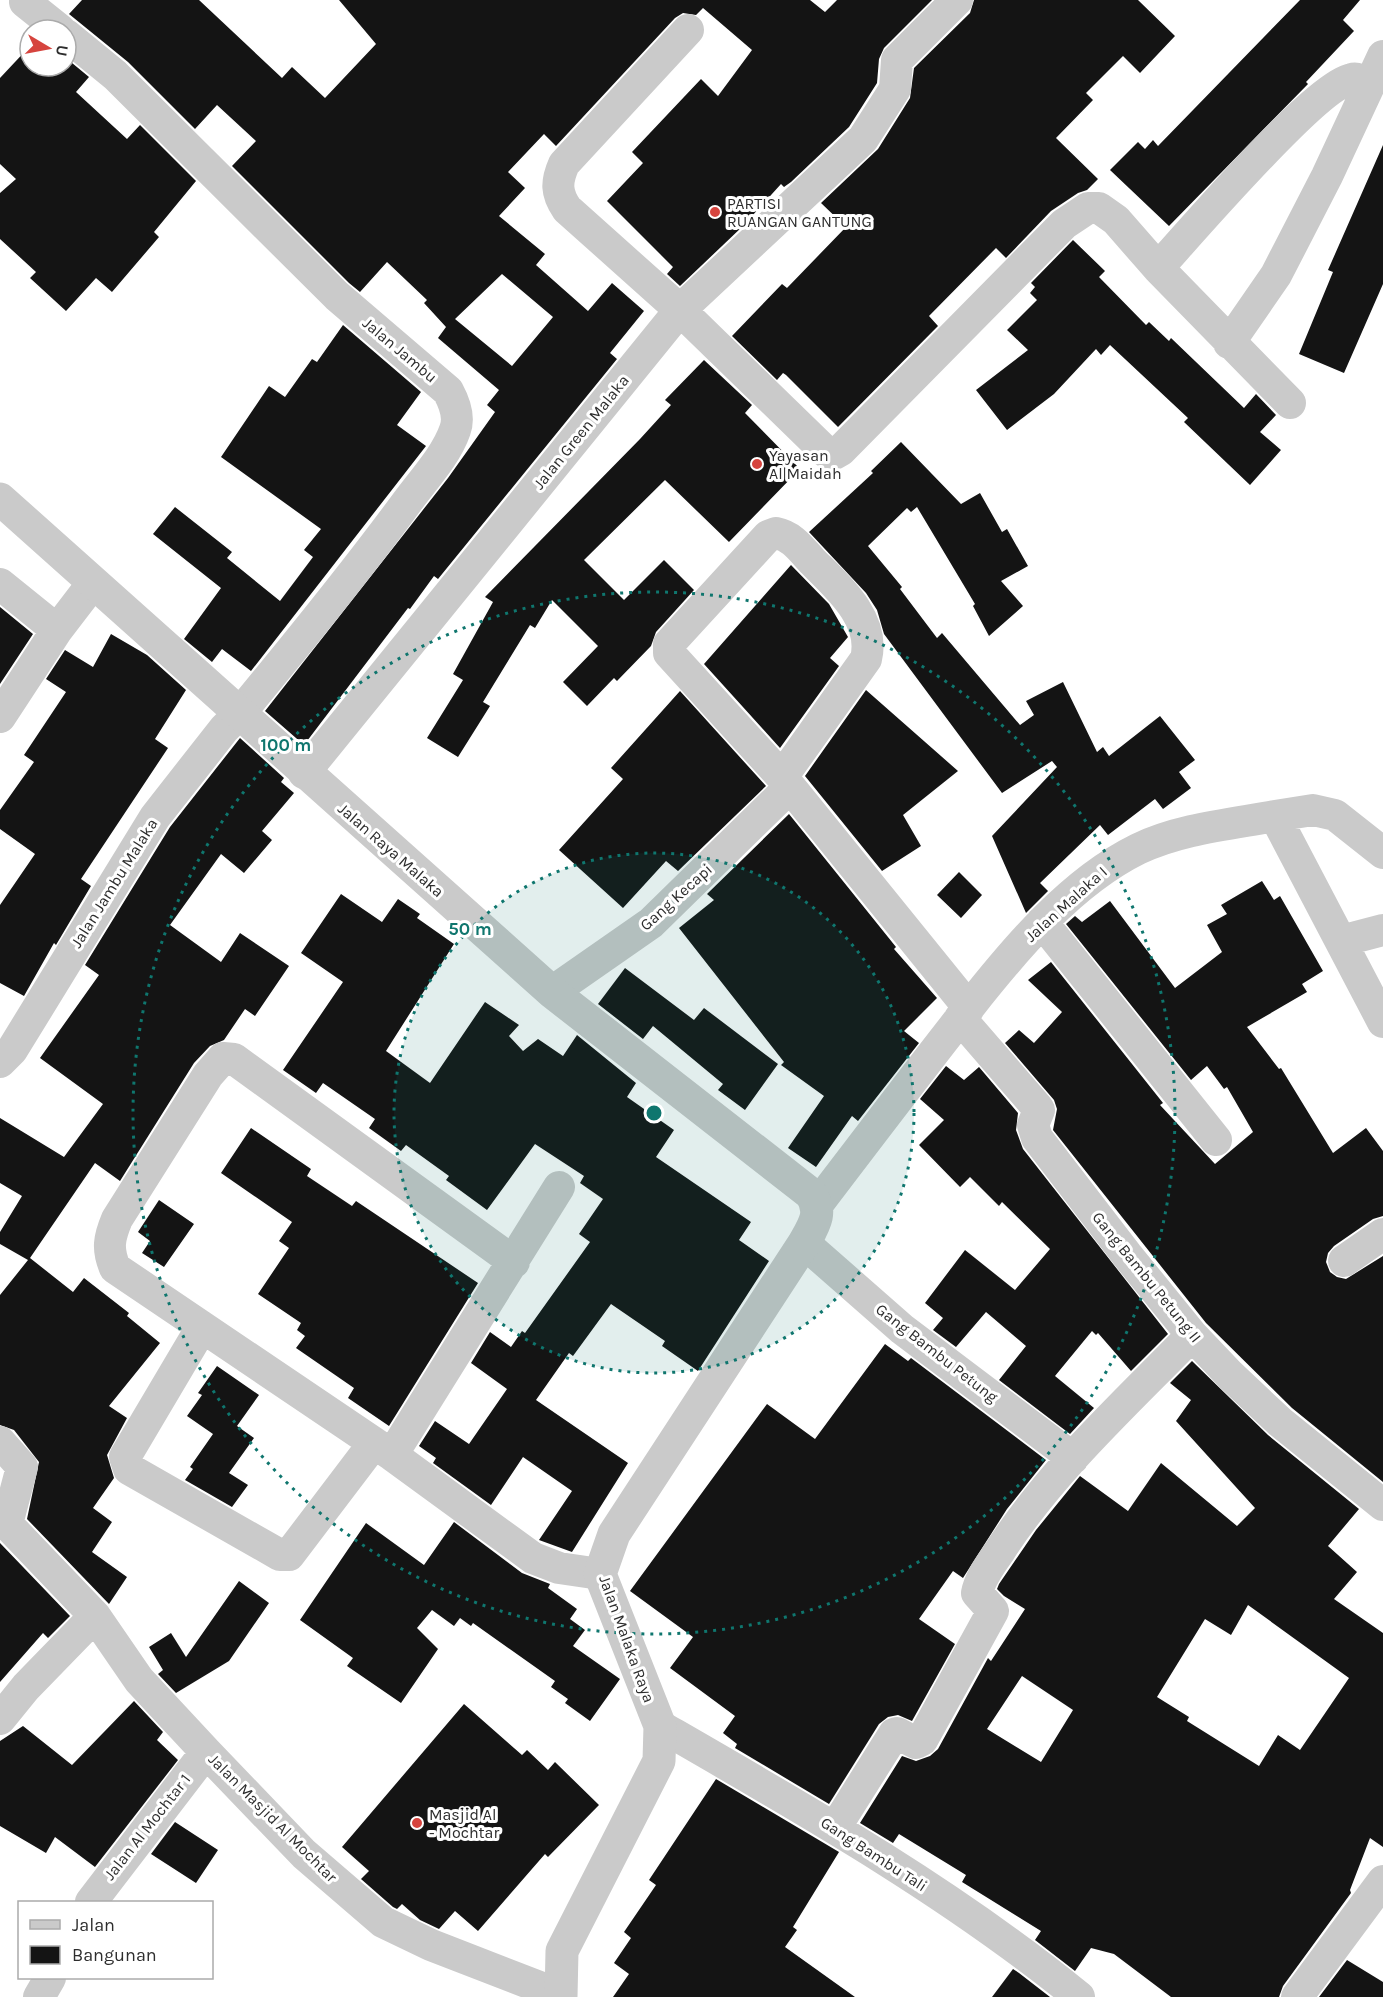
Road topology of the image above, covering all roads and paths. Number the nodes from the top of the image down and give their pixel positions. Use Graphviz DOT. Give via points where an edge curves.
graph roads {
  1 [pos="957,0"];
  2 [pos="25,1"];
  3 [pos="46,18"];
  4 [pos="688,30"];
  5 [pos="78,45"];
  6 [pos="1383,56"];
  7 [pos="1368,85"];
  8 [pos="1158,268"];
  9 [pos="680,310"];
  10 [pos="1229,343"];
  11 [pos="1290,404"];
  12 [pos="0,499"];
  13 [pos="93,583"];
  14 [pos="0,584"];
  15 [pos="57,630"];
  16 [pos="240,713"];
  17 [pos="0,717"];
  18 [pos="304,772"];
  19 [pos="785,782"];
  20 [pos="1275,816"];
  21 [pos="1383,853"];
  22 [pos="1042,922"];
  23 [pos="1383,930"];
  24 [pos="1341,941"];
  25 [pos="552,992"];
  26 [pos="965,1013"];
  27 [pos="1383,1022"];
  28 [pos="0,1062"];
  29 [pos="1216,1140"];
  30 [pos="559,1187"];
  31 [pos="817,1205"];
  32 [pos="1383,1234"];
  33 [pos="804,1243"];
  34 [pos="1344,1261"];
  35 [pos="514,1262"];
  36 [pos="202,1327"];
  37 [pos="1192,1335"];
  38 [pos="0,1442"];
  39 [pos="383,1449"];
  40 [pos="1073,1458"];
  41 [pos="1383,1505"];
  42 [pos="600,1574"];
  43 [pos="95,1616"];
  44 [pos="0,1719"];
  45 [pos="660,1726"];
  46 [pos="206,1752"];
  47 [pos="835,1828"];
  48 [pos="1383,1881"];
  49 [pos="92,1901"];
  50 [pos="49,1979"];
  51 [pos="560,1996"];
  52 [pos="39,1997"];
  53 [pos="1079,1997"];
  54 [pos="1297,1997"];
  1 -- 9 [label="street, Jalan Green Malaka" via="897,60 895,89 863,139"];
  2 -- 3 [label="street"];
  4 -- 9 [label="street" via="564,164 557,187 567,209"];
  5 -- 16 [label="street, Jalan Jambu" via="115,75 337,296 448,391 455,404 455,430 442,453 358,568"];
  6 -- 7 [label="street"];
  7 -- 8 [label="street" via="1358,78 1349,79 1317,99"];
  7 -- 10 [label="street" via="1276,275"];
  8 -- 9 [label="street" via="1116,219 1099,208 1088,208 1064,224 834,453 826,452"];
  8 -- 10 [label="street"];
  9 -- 18 [label="street, Jalan Green Malaka"];
  10 -- 11 [label="street"];
  12 -- 13 [label="street, Jalan Raya Malaka"];
  13 -- 15 [label="street"];
  13 -- 16 [label="street, Jalan Raya Malaka"];
  14 -- 15 [label="street"];
  15 -- 17 [label="street"];
  16 -- 18 [label="street, Jalan Raya Malaka"];
  16 -- 28 [label="street, Jalan Jambu Malaka" via="155,817 12,1050"];
  18 -- 25 [label="street, Jalan Raya Malaka"];
  19 -- 19 [label="street, Gang Kecapi" via="671,657 668,648 768,536 776,533 789,538 847,596 862,622 867,643 866,659"];
  19 -- 25 [label="street, Gang Kecapi" via="651,923"];
  19 -- 26 [label="street, Gang Bambu Petung II"];
  20 -- 21 [label="street, Jalan Malaka I" via="1313,810 1335,815"];
  20 -- 22 [label="street, Jalan Malaka I" via="1140,848 1108,865"];
  20 -- 24 [label="street"];
  22 -- 26 [label="street, Jalan Malaka I" via="1002,964"];
  22 -- 29 [label="street"];
  23 -- 24 [label="street"];
  24 -- 27 [label="street"];
  25 -- 31 [label="street, Jalan Raya Malaka" via="811,1194"];
  26 -- 31 [label="street, Jalan Malaka I"];
  26 -- 37 [label="street, Gang Bambu Petung II" via="1039,1110 1033,1125 1037,1138"];
  30 -- 35 [label="street"];
  31 -- 33 [label="street" via="819,1216"];
  32 -- 34 [label="street"];
  33 -- 40 [label="street, Gang Bambu Petung" via="902,1329"];
  33 -- 42 [label="street, Jalan Malaka Raya" via="614,1534"];
  35 -- 36 [label="street" via="234,1059 224,1058 208,1075 110,1236 109,1252 115,1268"];
  35 -- 39 [label="street"];
  36 -- 39 [label="street"];
  36 -- 39 [label="street" via="125,1457 129,1469 280,1555 289,1554"];
  37 -- 40 [label="street"];
  37 -- 41 [label="street, Gang Bambu Petung II" via="1280,1422"];
  38 -- 43 [label="street, Jalan Masjid Al Mochtar" via="21,1467 7,1524"];
  39 -- 42 [label="street" via="533,1558 559,1568"];
  40 -- 47 [label="street" via="1022,1517 980,1581 976,1593 993,1611 922,1740 916,1743 894,1734"];
  42 -- 45 [label="street, Jalan Malaka Raya"];
  43 -- 44 [label="street"];
  43 -- 46 [label="street, Jalan Masjid Al Mochtar" via="140,1680"];
  45 -- 47 [label="street, Gang Bambu Tali"];
  45 -- 51 [label="street, Jalan Malaka Raya" via="659,1761 562,1951"];
  46 -- 49 [label="street, Jalan Al Mochtar 1"];
  46 -- 51 [label="street, Jalan Masjid Al Mochtar" via="304,1854 383,1922"];
  47 -- 53 [label="street, Gang Bambu Tali" via="959,1909"];
  48 -- 54 [label="street"];
  50 -- 52 [label="street"];
}
